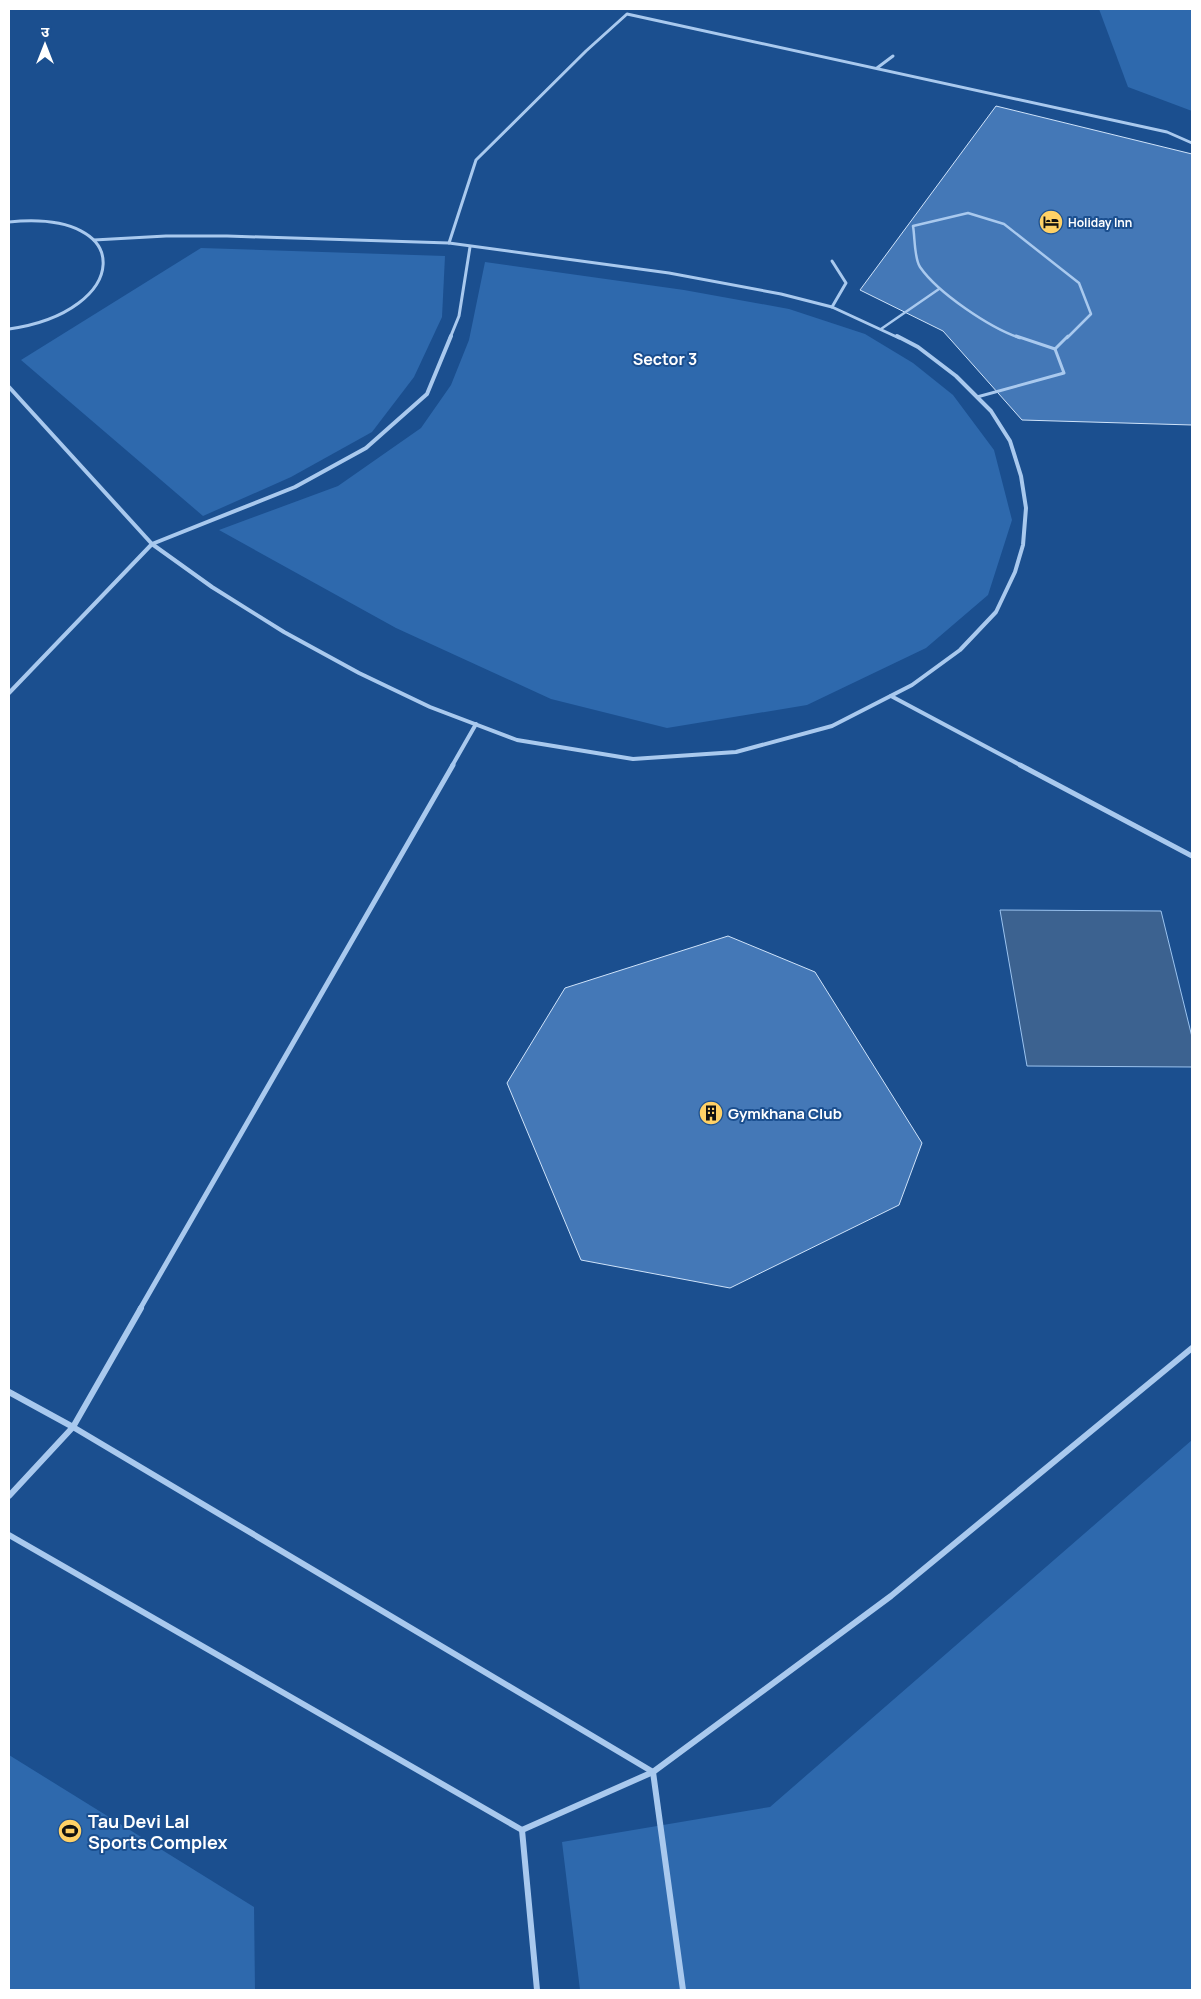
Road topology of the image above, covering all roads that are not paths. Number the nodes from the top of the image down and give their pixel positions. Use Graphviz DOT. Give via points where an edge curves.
graph roads {
  1 [pos="893,56"];
  2 [pos="877,68"];
  3 [pos="1192,143"];
  4 [pos="9,222"];
  5 [pos="94,240"];
  6 [pos="450,243"];
  7 [pos="470,247"];
  8 [pos="832,261"];
  9 [pos="940,289"];
  10 [pos="832,307"];
  11 [pos="9,329"];
  12 [pos="881,329"];
  13 [pos="1055,349"];
  14 [pos="9,387"];
  15 [pos="977,397"];
  16 [pos="152,544"];
  17 [pos="9,693"];
  18 [pos="890,696"];
  19 [pos="476,724"];
  20 [pos="1192,856"];
  21 [pos="1192,1348"];
  22 [pos="9,1392"];
  23 [pos="73,1427"];
  24 [pos="9,1496"];
  25 [pos="9,1535"];
  26 [pos="653,1772"];
  27 [pos="522,1830"];
  28 [pos="537,1990"];
  29 [pos="683,1990"];
  1 -- 2 [label="street"];
  2 -- 3 [label="street" via="1167,132"];
  2 -- 6 [label="street" via="628,14 476,160"];
  4 -- 5 [label="street" via="49,222 75,229"];
  5 -- 6 [label="street" via="227,236"];
  5 -- 11 [label="street" via="104,255 104,272 94,290 75,306 48,320"];
  6 -- 7 [label="street"];
  7 -- 10 [label="street" via="704,279"];
  7 -- 16 [label="street" via="458,316 427,394 366,448 295,487"];
  8 -- 10 [label="street" via="846,283"];
  9 -- 12 [label="lane"];
  9 -- 13 [label="lane" via="1004,334"];
  9 -- 13 [label="lane" via="919,266 913,226 968,214 1004,224 1079,283 1091,314"];
  10 -- 12 [label="street"];
  12 -- 15 [label="street" via="918,348 956,376"];
  13 -- 15 [label="lane" via="1064,372"];
  14 -- 16 [label="street"];
  15 -- 18 [label="street" via="1010,441 1021,476 1026,508 1023,546 996,612 960,650 912,685"];
  16 -- 17 [label="street"];
  16 -- 19 [label="street" via="284,632 386,686"];
  18 -- 19 [label="street" via="832,726 736,752 633,759 517,740"];
  18 -- 20 [label="street"];
  19 -- 23 [label="street"];
  21 -- 26 [label="street" via="891,1596"];
  22 -- 23 [label="street"];
  23 -- 24 [label="street"];
  23 -- 26 [label="street"];
  25 -- 27 [label="street"];
  26 -- 27 [label="street"];
  26 -- 29 [label="street"];
  27 -- 28 [label="street"];
}
